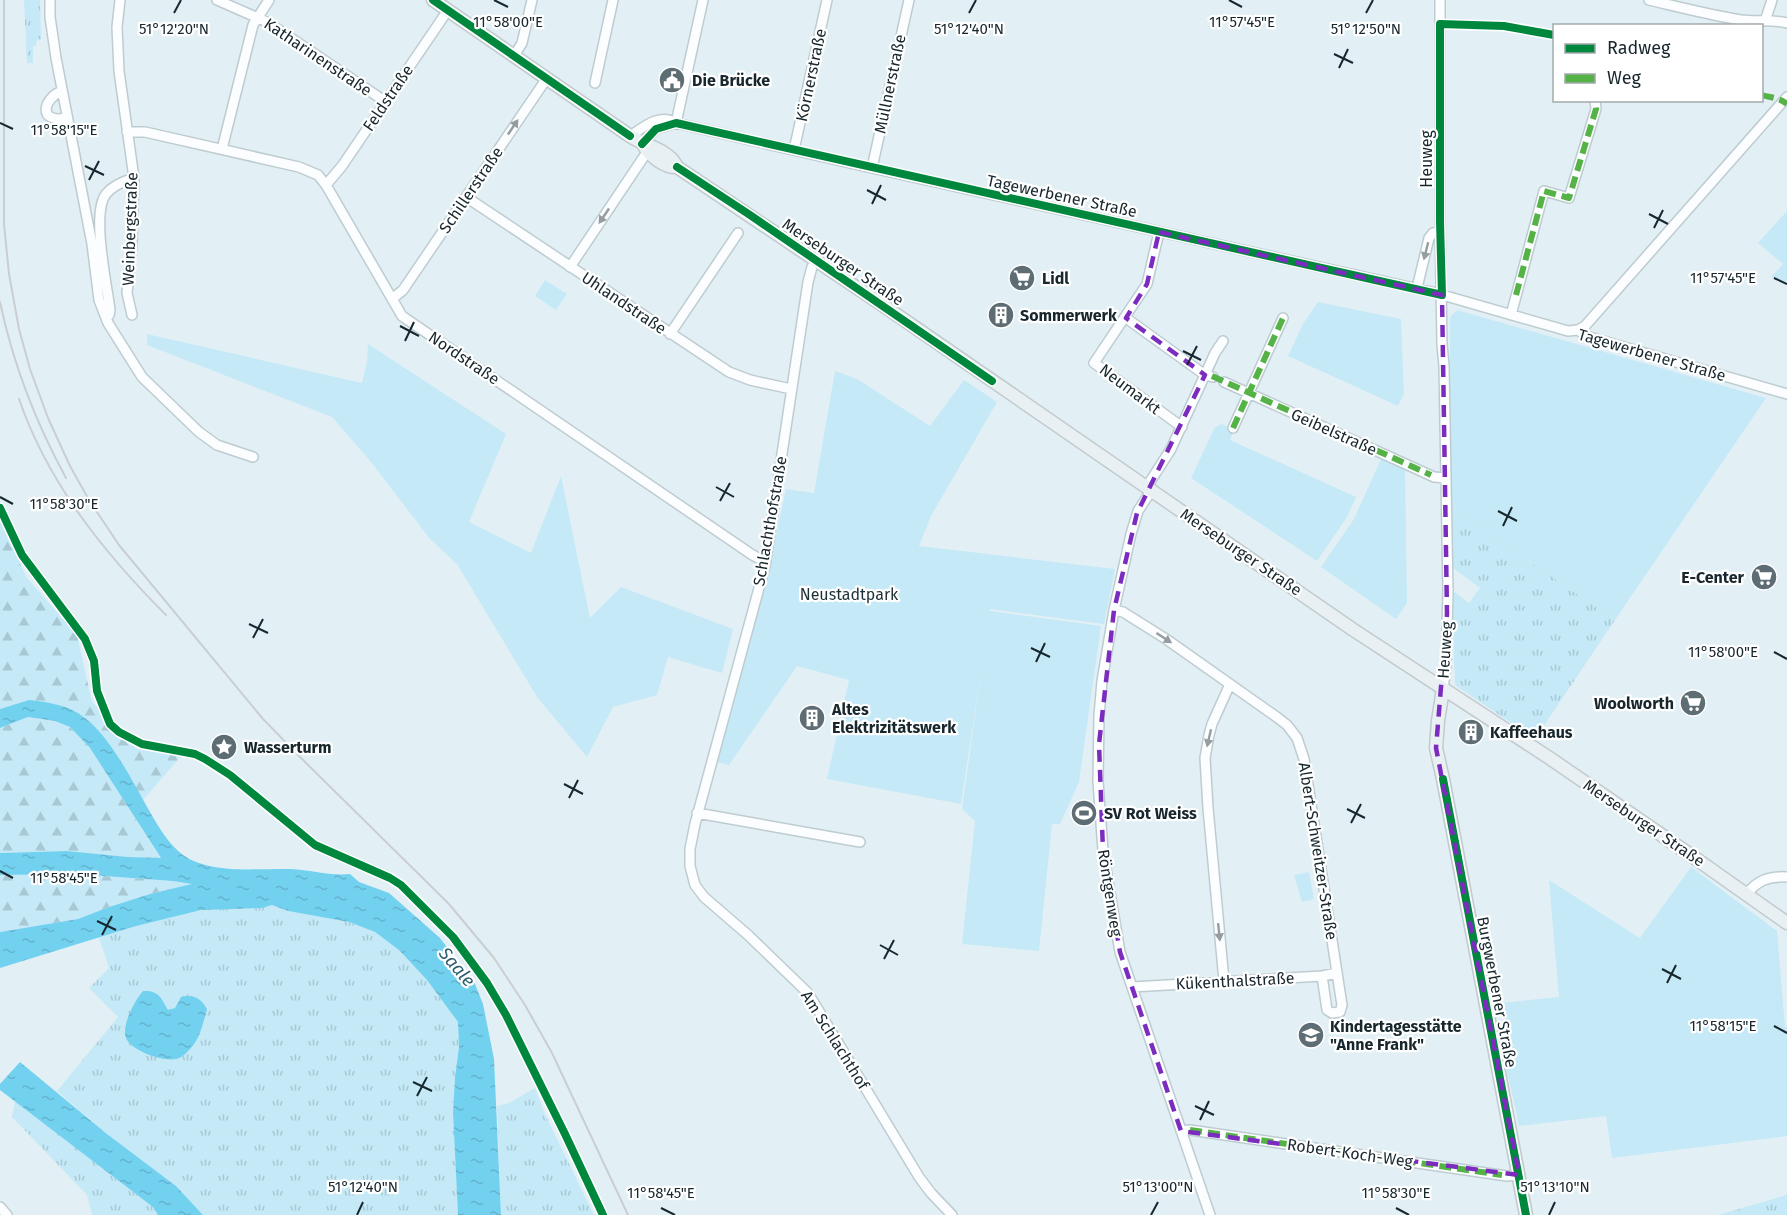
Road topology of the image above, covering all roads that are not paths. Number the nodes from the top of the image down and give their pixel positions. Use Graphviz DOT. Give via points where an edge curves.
graph roads {
  1 [pos="50,0"];
  2 [pos="120,0"];
  3 [pos="217,0"];
  4 [pos="269,0"];
  5 [pos="433,0"];
  6 [pos="532,0"];
  7 [pos="613,0"];
  8 [pos="703,0"];
  9 [pos="827,0"];
  10 [pos="909,0"];
  11 [pos="1440,0"];
  12 [pos="1649,0"];
  13 [pos="1772,0"];
  14 [pos="1680,3"];
  15 [pos="448,10"];
  16 [pos="258,17"];
  17 [pos="1765,21"];
  18 [pos="1787,23"];
  19 [pos="514,56"];
  20 [pos="547,78"];
  21 [pos="594,83"];
  22 [pos="62,91"];
  23 [pos="1787,97"];
  24 [pos="386,102"];
  25 [pos="1595,102"];
  26 [pos="67,118"];
  27 [pos="676,123"];
  28 [pos="127,132"];
  29 [pos="630,136"];
  30 [pos="644,148"];
  31 [pos="222,149"];
  32 [pos="794,150"];
  33 [pos="872,168"];
  34 [pos="134,178"];
  35 [pos="326,184"];
  36 [pos="466,197"];
  37 [pos="1440,231"];
  38 [pos="1159,232"];
  39 [pos="738,233"];
  40 [pos="817,260"];
  41 [pos="570,267"];
  42 [pos="1417,288"];
  43 [pos="1442,295"];
  44 [pos="392,299"];
  45 [pos="132,315"];
  46 [pos="1511,315"];
  47 [pos="106,318"];
  48 [pos="1126,318"];
  49 [pos="1283,318"];
  50 [pos="1578,330"];
  51 [pos="670,334"];
  52 [pos="1223,341"];
  53 [pos="1209,376"];
  54 [pos="1224,382"];
  55 [pos="791,389"];
  56 [pos="1248,394"];
  57 [pos="1787,394"];
  58 [pos="1182,427"];
  59 [pos="1233,428"];
  60 [pos="253,457"];
  61 [pos="1446,478"];
  62 [pos="1148,489"];
  63 [pos="766,560"];
  64 [pos="1114,610"];
  65 [pos="1230,684"];
  66 [pos="1443,689"];
  67 [pos="697,813"];
  68 [pos="860,842"];
  69 [pos="690,849"];
  70 [pos="1787,878"];
  71 [pos="1746,895"];
  72 [pos="1787,923"];
  73 [pos="1337,973"];
  74 [pos="1322,976"];
  75 [pos="1224,981"];
  76 [pos="1132,987"];
  77 [pos="1181,1131"];
  78 [pos="1519,1175"];
  79 [pos="0,1207"];
  80 [pos="7,1215"];
  81 [pos="952,1215"];
  82 [pos="1210,1215"];
  83 [pos="1526,1215"];
  1 -- 22 [label="street"];
  2 -- 28 [label="street, Weinbergstraße" via="118,66"];
  3 -- 16 [label="street, Katharinenstraße"];
  4 -- 16 [label="street"];
  5 -- 15 [label="main road, Merseburger Straße"];
  6 -- 19 [label="street" via="522,43"];
  7 -- 21 [label="street"];
  8 -- 27 [label="street"];
  9 -- 32 [label="street, Körnerstraße"];
  10 -- 33 [label="street, Müllnerstraße"];
  11 -- 37 [label="street, Heuweg"];
  12 -- 14 [label="street"];
  13 -- 17 [label="street"];
  14 -- 17 [label="street" via="1738,19"];
  15 -- 19 [label="main road, Merseburger Straße"];
  15 -- 24 [label="street, Feldstraße"];
  16 -- 24 [label="street, Katharinenstraße"];
  16 -- 31 [label="street"];
  17 -- 18 [label="street"];
  19 -- 20 [label="main road, Merseburger Straße"];
  20 -- 29 [label="main road, Merseburger Straße"];
  36 -- 20 [label="street, Schillerstraße, one-way"];
  22 -- 26 [label="street"];
  22 -- 26 [label="street" via="50,101 47,114 56,120"];
  23 -- 50 [label="street" via="1593,318"];
  24 -- 35 [label="street, Feldstraße"];
  25 -- 46 [label="street" via="1569,198 1544,191"];
  26 -- 47 [label="street" via="99,300"];
  27 -- 29 [label="street, Tagewerbener Straße" via="654,121"];
  27 -- 30 [label="street" via="656,129"];
  27 -- 32 [label="street, Tagewerbener Straße"];
  28 -- 31 [label="street, Nordstraße" via="141,131"];
  28 -- 34 [label="street, Weinbergstraße"];
  29 -- 30 [label="main road, Merseburger Straße"];
  30 -- 40 [label="main road, Merseburger Straße" via="652,145 675,161 677,167"];
  30 -- 41 [label="street, one-way"];
  31 -- 35 [label="street, Nordstraße" via="303,168"];
  32 -- 33 [label="street, Tagewerbener Straße"];
  33 -- 38 [label="street, Tagewerbener Straße"];
  34 -- 45 [label="street, Weinbergstraße" via="127,293"];
  34 -- 47 [label="street" via="106,193 102,202 99,225 110,310"];
  35 -- 44 [label="street, Nordstraße"];
  36 -- 41 [label="street, Uhlandstraße"];
  36 -- 44 [label="street, Schillerstraße" via="403,290"];
  37 -- 42 [label="street, one-way" via="1430,238"];
  37 -- 43 [label="street, Heuweg"];
  38 -- 42 [label="street, Tagewerbener Straße"];
  38 -- 48 [label="street, Neumarkt" via="1147,284"];
  39 -- 51 [label="street"];
  40 -- 55 [label="street, Schlachthofstraße" via="808,282"];
  40 -- 62 [label="main road, Merseburger Straße"];
  41 -- 51 [label="street, Uhlandstraße"];
  42 -- 43 [label="street, Tagewerbener Straße"];
  43 -- 46 [label="street, Tagewerbener Straße"];
  43 -- 61 [label="street, Heuweg"];
  44 -- 63 [label="street, Nordstraße" via="402,316 416,326 751,554"];
  46 -- 50 [label="street, Tagewerbener Straße" via="1568,331"];
  47 -- 60 [label="street" via="142,377 199,432 217,445"];
  48 -- 53 [label="street"];
  48 -- 58 [label="street, Neumarkt" via="1094,363"];
  49 -- 56 [label="street"];
  50 -- 57 [label="street, Tagewerbener Straße" via="1586,336"];
  51 -- 55 [label="street, Uhlandstraße" via="729,372"];
  52 -- 53 [label="street, Röntgenweg"];
  53 -- 58 [label="street, Röntgenweg"];
  54 -- 56 [label="street, Geibelstraße"];
  55 -- 63 [label="street, Schlachthofstraße"];
  56 -- 59 [label="street"];
  56 -- 61 [label="street, Geibelstraße" via="1434,477"];
  58 -- 62 [label="street, Röntgenweg"];
  61 -- 66 [label="street, Heuweg" via="1448,614"];
  62 -- 64 [label="street, Röntgenweg" via="1137,513"];
  62 -- 66 [label="main road, Merseburger Straße"];
  63 -- 67 [label="street, Schlachthofstraße"];
  64 -- 65 [label="street, Albert-Schweitzer-Straße, one-way" via="1131,617"];
  64 -- 76 [label="street, Röntgenweg" via="1102,681 1098,781 1111,905"];
  65 -- 73 [label="street, Albert-Schweitzer-Straße" via="1287,725 1297,738"];
  65 -- 75 [label="street, one-way" via="1212,724 1205,758"];
  66 -- 71 [label="main road, Merseburger Straße"];
  66 -- 78 [label="main road, Burgwerbener Straße" via="1437,755"];
  67 -- 68 [label="street"];
  67 -- 69 [label="street, Schlachthofstraße"];
  69 -- 81 [label="street, Am Schlachthof" via="690,873 698,891 808,993 919,1177"];
  70 -- 71 [label="street" via="1762,879"];
  71 -- 72 [label="main road, Merseburger Straße"];
  73 -- 74 [label="street, Kükenthalstraße"];
  73 -- 74 [label="street, Albert-Schweitzer-Straße" via="1342,1006 1336,1013 1327,1010"];
  74 -- 75 [label="street, Kükenthalstraße"];
  75 -- 76 [label="street, Kükenthalstraße"];
  76 -- 77 [label="street, Röntgenweg"];
  77 -- 78 [label="street, Robert-Koch-Weg"];
  77 -- 82 [label="street, Röntgenweg"];
  78 -- 83 [label="main road, Burgwerbener Straße"];
  79 -- 80 [label="street"];
}
